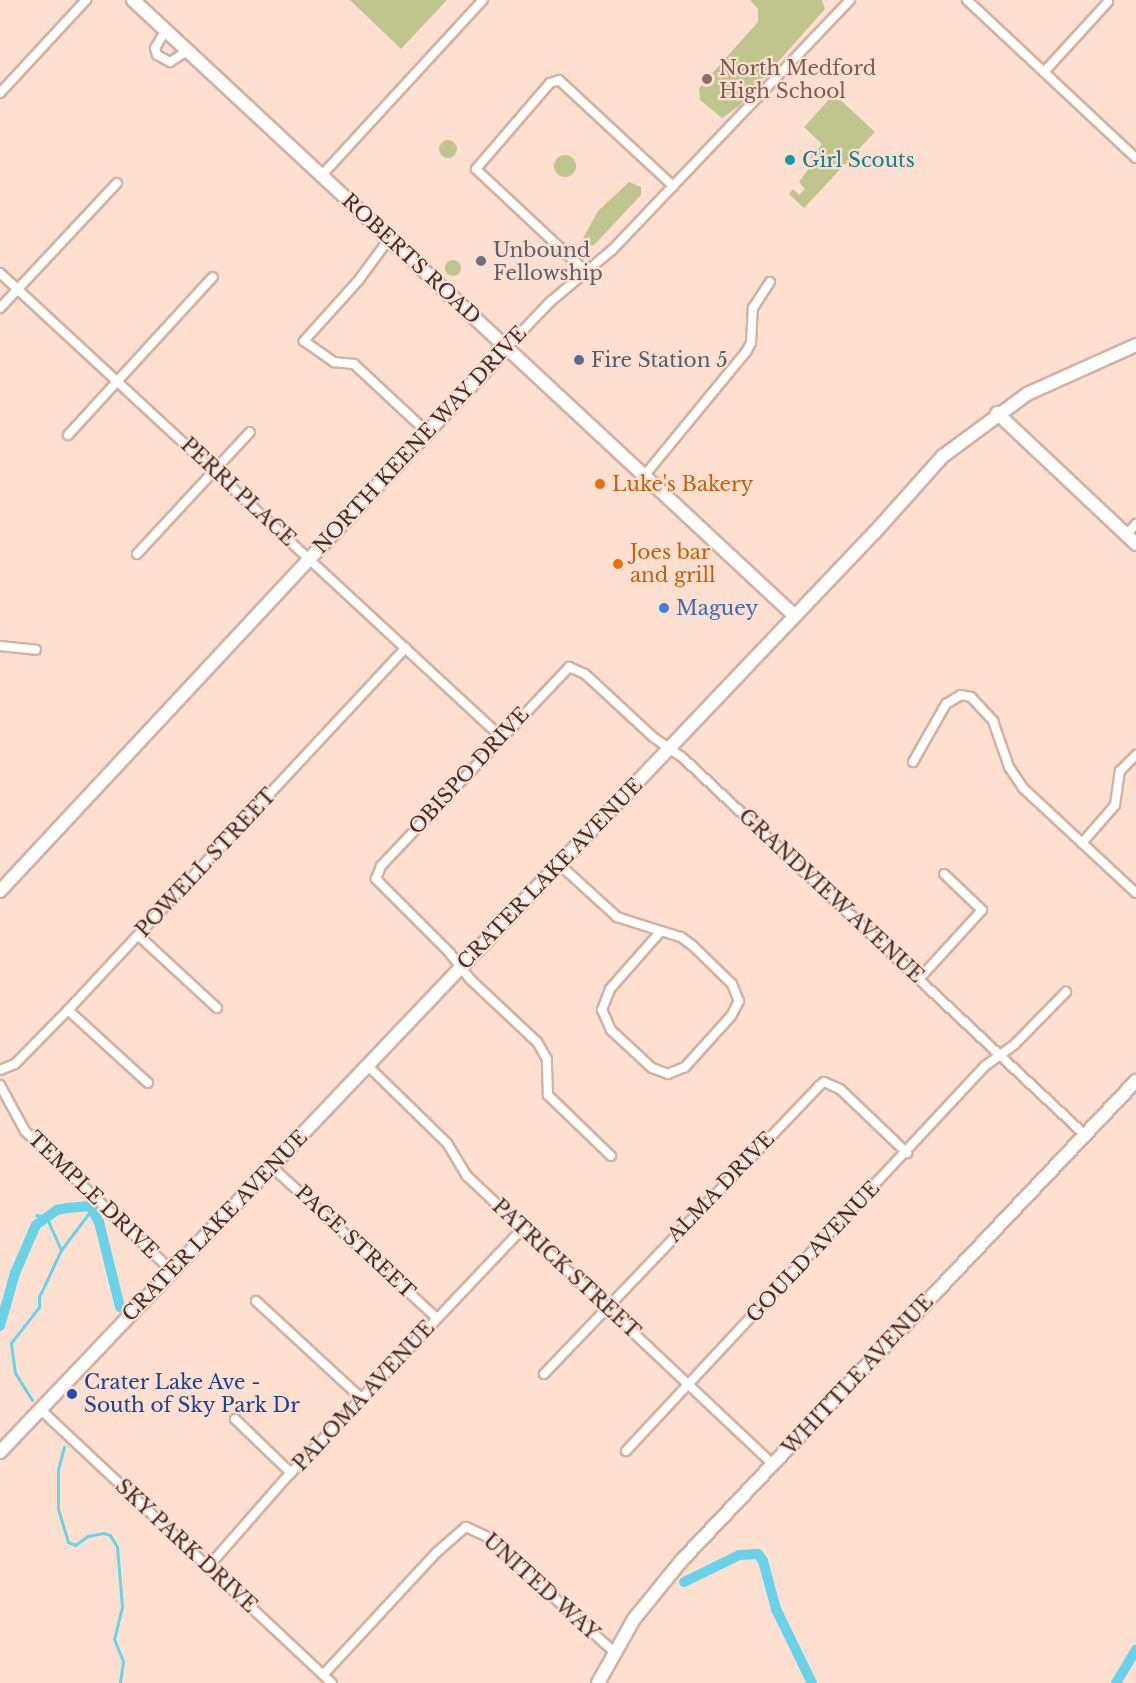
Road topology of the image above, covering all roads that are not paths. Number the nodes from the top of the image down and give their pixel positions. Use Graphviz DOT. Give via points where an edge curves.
graph roads {
  1 [pos="86,0"];
  2 [pos="133,0"];
  3 [pos="483,0"];
  4 [pos="850,0"];
  5 [pos="967,0"];
  6 [pos="1108,2"];
  7 [pos="165,31"];
  8 [pos="187,51"];
  9 [pos="1044,72"];
  10 [pos="0,93"];
  11 [pos="1136,158"];
  12 [pos="321,176"];
  13 [pos="117,183"];
  14 [pos="673,186"];
  15 [pos="389,239"];
  16 [pos="0,273"];
  17 [pos="586,273"];
  18 [pos="213,277"];
  19 [pos="770,282"];
  20 [pos="17,290"];
  21 [pos="0,308"];
  22 [pos="1136,345"];
  23 [pos="506,348"];
  24 [pos="117,382"];
  25 [pos="997,412"];
  26 [pos="250,432"];
  27 [pos="427,432"];
  28 [pos="68,435"];
  29 [pos="215,469"];
  30 [pos="644,476"];
  31 [pos="1136,524"];
  32 [pos="1126,535"];
  33 [pos="1136,544"];
  34 [pos="137,554"];
  35 [pos="310,558"];
  36 [pos="795,616"];
  37 [pos="0,646"];
  38 [pos="406,648"];
  39 [pos="36,650"];
  40 [pos="569,667"];
  41 [pos="501,736"];
  42 [pos="669,748"];
  43 [pos="1136,755"];
  44 [pos="913,762"];
  45 [pos="1082,843"];
  46 [pos="559,864"];
  47 [pos="944,874"];
  48 [pos="0,891"];
  49 [pos="1136,893"];
  50 [pos="661,931"];
  51 [pos="139,936"];
  52 [pos="461,968"];
  53 [pos="919,979"];
  54 [pos="1066,992"];
  55 [pos="217,1008"];
  56 [pos="69,1010"];
  57 [pos="1001,1055"];
  58 [pos="368,1066"];
  59 [pos="0,1070"];
  60 [pos="1136,1081"];
  61 [pos="148,1083"];
  62 [pos="0,1085"];
  63 [pos="1085,1136"];
  64 [pos="907,1153"];
  65 [pos="611,1156"];
  66 [pos="272,1167"];
  67 [pos="523,1228"];
  68 [pos="172,1271"];
  69 [pos="256,1301"];
  70 [pos="606,1307"];
  71 [pos="437,1318"];
  72 [pos="544,1374"];
  73 [pos="688,1384"];
  74 [pos="361,1398"];
  75 [pos="41,1410"];
  76 [pos="235,1419"];
  77 [pos="626,1451"];
  78 [pos="0,1452"];
  79 [pos="774,1465"];
  80 [pos="291,1473"];
  81 [pos="208,1567"];
  82 [pos="613,1651"];
  83 [pos="323,1675"];
  84 [pos="332,1683"];
  85 [pos="598,1683"];
  1 -- 10 [label="street"];
  2 -- 7 [label="street, ROBERTS ROAD"];
  3 -- 12 [label="street"];
  4 -- 14 [label="street, NORTH KEENE WAY DRIVE"];
  5 -- 9 [label="street"];
  6 -- 9 [label="street"];
  7 -- 8 [label="street, ROBERTS ROAD"];
  7 -- 8 [label="street" via="155,48 157,55 170,62"];
  8 -- 12 [label="street, ROBERTS ROAD"];
  9 -- 11 [label="street"];
  12 -- 15 [label="street, ROBERTS ROAD"];
  13 -- 20 [label="street"];
  14 -- 17 [label="street, NORTH KEENE WAY DRIVE"];
  14 -- 17 [label="street" via="559,80 550,83 476,169"];
  15 -- 23 [label="street, ROBERTS ROAD"];
  15 -- 27 [label="street" via="358,281 304,338 334,362 354,364"];
  16 -- 20 [label="street, PERRI PLACE"];
  17 -- 23 [label="street, NORTH KEENE WAY DRIVE" via="550,302"];
  18 -- 24 [label="street"];
  19 -- 30 [label="street" via="753,308 751,342 746,352"];
  20 -- 21 [label="street"];
  20 -- 24 [label="street, PERRI PLACE"];
  22 -- 25 [label="street, CRATER LAKE AVENUE" via="1044,385"];
  23 -- 27 [label="street, NORTH KEENE WAY DRIVE"];
  23 -- 30 [label="street, ROBERTS ROAD"];
  24 -- 28 [label="street"];
  24 -- 29 [label="street, PERRI PLACE"];
  25 -- 32 [label="street"];
  25 -- 36 [label="street, CRATER LAKE AVENUE" via="934,464"];
  26 -- 29 [label="street"];
  27 -- 35 [label="street, NORTH KEENE WAY DRIVE"];
  29 -- 34 [label="street"];
  29 -- 35 [label="street, PERRI PLACE"];
  30 -- 36 [label="street, ROBERTS ROAD"];
  31 -- 32 [label="street"];
  32 -- 33 [label="street"];
  35 -- 38 [label="street, PERRI PLACE"];
  35 -- 48 [label="street, NORTH KEENE WAY DRIVE"];
  36 -- 42 [label="street, CRATER LAKE AVENUE"];
  37 -- 39 [label="street"];
  38 -- 41 [label="street, PERRI PLACE"];
  38 -- 51 [label="street, POWELL STREET"];
  40 -- 41 [label="street, OBISPO DRIVE"];
  40 -- 42 [label="street, GRANDVIEW AVENUE" via="585,674"];
  41 -- 52 [label="street, OBISPO DRIVE" via="381,866 376,879"];
  42 -- 46 [label="street, CRATER LAKE AVENUE"];
  42 -- 53 [label="street, GRANDVIEW AVENUE"];
  43 -- 45 [label="street" via="1120,771 1115,805"];
  44 -- 45 [label="street" via="946,704 955,696 966,695 993,722 1009,767 1023,788"];
  45 -- 49 [label="street"];
  46 -- 50 [label="street" via="617,917"];
  46 -- 52 [label="street, CRATER LAKE AVENUE"];
  47 -- 53 [label="street" via="982,910"];
  50 -- 50 [label="street" via="693,946 732,984 739,1001 731,1016 685,1066 668,1074 652,1068 611,1030 602,1010 610,989"];
  51 -- 55 [label="street"];
  51 -- 56 [label="street, POWELL STREET"];
  52 -- 58 [label="street, CRATER LAKE AVENUE"];
  52 -- 65 [label="street" via="537,1042 547,1059 548,1095"];
  53 -- 57 [label="street, GRANDVIEW AVENUE"];
  54 -- 57 [label="street, GOULD AVENUE"];
  56 -- 59 [label="street, POWELL STREET" via="15,1064"];
  56 -- 61 [label="street"];
  57 -- 63 [label="street, GRANDVIEW AVENUE"];
  57 -- 64 [label="street, GOULD AVENUE" via="985,1066"];
  58 -- 66 [label="street, CRATER LAKE AVENUE"];
  58 -- 67 [label="street, PATRICK STREET" via="447,1143 467,1176"];
  60 -- 63 [label="street, WHITTLE AVENUE"];
  62 -- 68 [label="street, TEMPLE DRIVE" via="25,1131"];
  63 -- 79 [label="street, WHITTLE AVENUE"];
  64 -- 70 [label="street, ALMA DRIVE" via="840,1089 824,1082"];
  64 -- 73 [label="street, GOULD AVENUE"];
  66 -- 68 [label="street, CRATER LAKE AVENUE"];
  66 -- 71 [label="street, PAGE STREET"];
  67 -- 70 [label="street, PATRICK STREET"];
  67 -- 71 [label="street, PALOMA AVENUE"];
  68 -- 75 [label="street, CRATER LAKE AVENUE"];
  69 -- 74 [label="street"];
  70 -- 72 [label="street, ALMA DRIVE"];
  70 -- 73 [label="street, PATRICK STREET"];
  71 -- 74 [label="street, PALOMA AVENUE"];
  73 -- 77 [label="street, GOULD AVENUE"];
  73 -- 79 [label="street, PATRICK STREET"];
  74 -- 80 [label="street, PALOMA AVENUE"];
  75 -- 78 [label="street, CRATER LAKE AVENUE"];
  75 -- 81 [label="street, SKY PARK DRIVE"];
  76 -- 80 [label="street"];
  79 -- 82 [label="street, WHITTLE AVENUE" via="683,1559"];
  80 -- 81 [label="street, PALOMA AVENUE"];
  81 -- 83 [label="street, SKY PARK DRIVE"];
  82 -- 83 [label="street, UNITED WAY" via="487,1537 466,1527 437,1552"];
  82 -- 85 [label="street, WHITTLE AVENUE"];
  83 -- 84 [label="street, SKY PARK DRIVE"];
}
